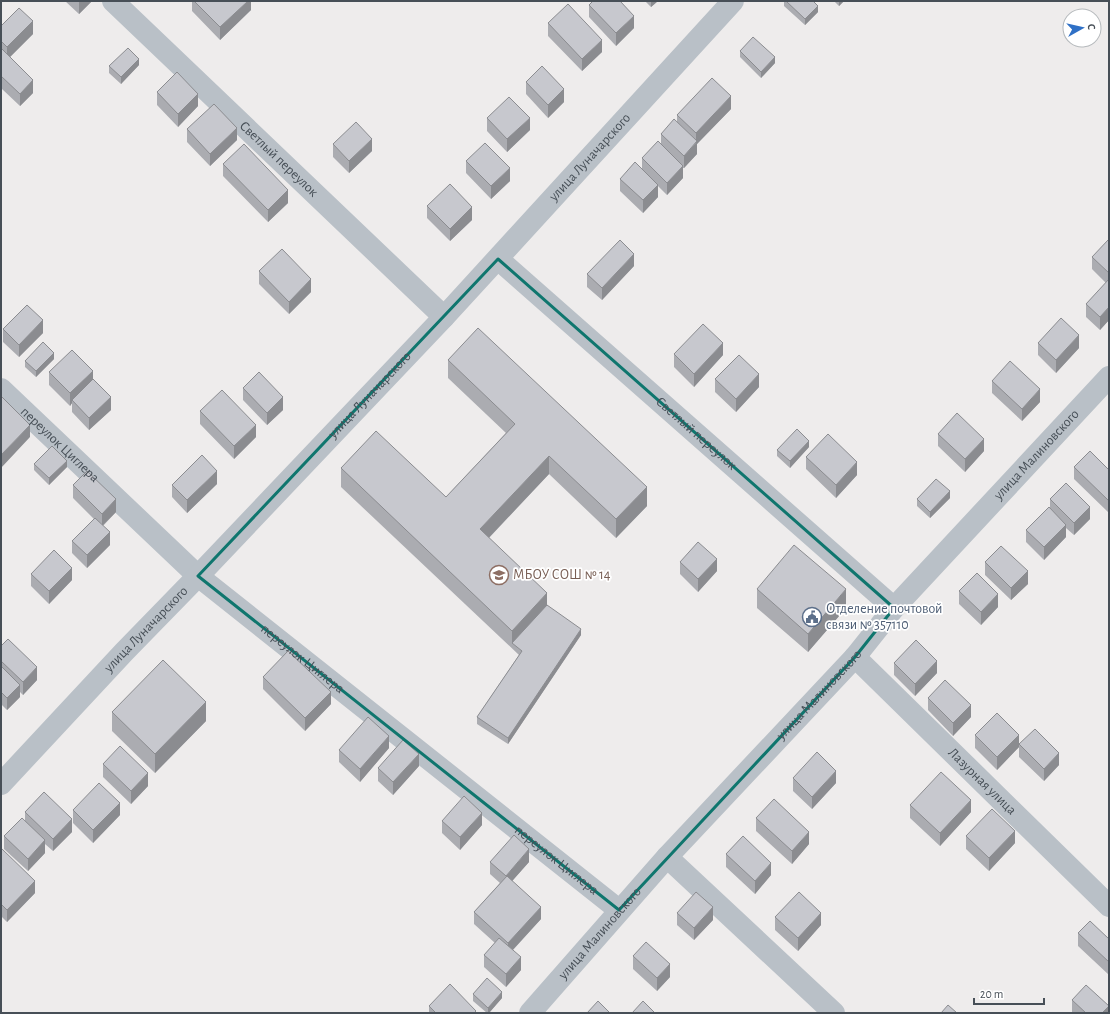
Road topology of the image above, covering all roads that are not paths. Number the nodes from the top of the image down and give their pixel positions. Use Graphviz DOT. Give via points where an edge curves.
graph roads {
  1 [pos="113,1"];
  2 [pos="733,1"];
  3 [pos="498,260"];
  4 [pos="444,318"];
  5 [pos="1109,377"];
  6 [pos="1,390"];
  7 [pos="198,576"];
  8 [pos="894,608"];
  9 [pos="855,657"];
  10 [pos="1,784"];
  11 [pos="667,857"];
  12 [pos="1109,906"];
  13 [pos="619,910"];
  14 [pos="530,1013"];
  15 [pos="834,1013"];
  1 -- 4 [label="street, Светлый переулок"];
  2 -- 3 [label="street, улица Луначарского"];
  3 -- 4 [label="street, улица Луначарского"];
  3 -- 8 [label="street, Светлый переулок"];
  4 -- 7 [label="street, улица Луначарского"];
  5 -- 8 [label="street, улица Малиновского"];
  6 -- 7 [label="street, переулок Циглера"];
  7 -- 10 [label="street, улица Луначарского"];
  7 -- 13 [label="street, переулок Циглера"];
  8 -- 9 [label="street, улица Малиновского"];
  9 -- 11 [label="street, улица Малиновского"];
  9 -- 12 [label="street, Лазурная улица"];
  11 -- 13 [label="street, улица Малиновского"];
  11 -- 15 [label="street"];
  13 -- 14 [label="street, улица Малиновского"];
}
